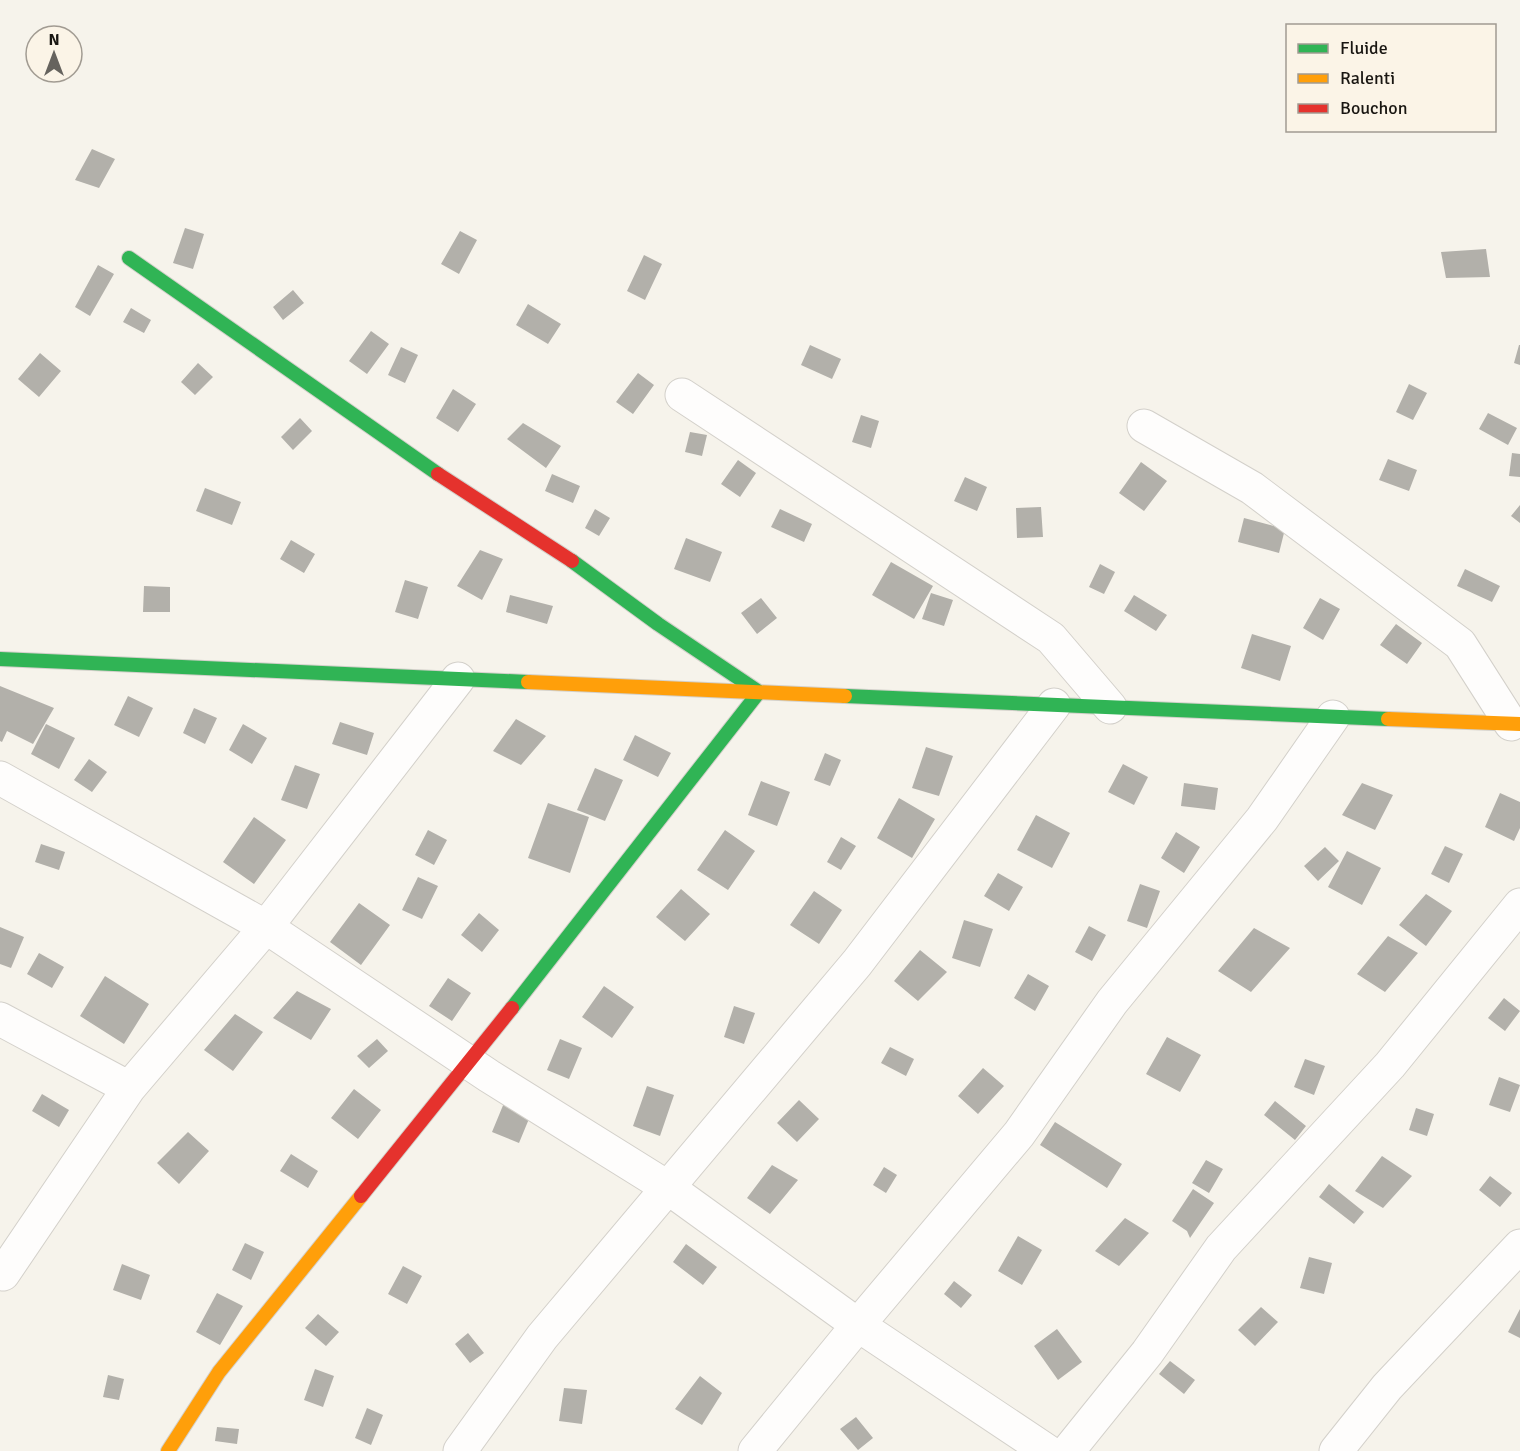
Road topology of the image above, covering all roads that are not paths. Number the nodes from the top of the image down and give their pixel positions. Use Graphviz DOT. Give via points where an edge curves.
graph roads {
  1 [pos="129,258"];
  2 [pos="682,395"];
  3 [pos="1144,426"];
  4 [pos="0,658"];
  5 [pos="458,679"];
  6 [pos="759,692"];
  7 [pos="1054,705"];
  8 [pos="1110,707"];
  9 [pos="1333,717"];
  10 [pos="1516,724"];
  11 [pos="0,778"];
  12 [pos="1520,905"];
  13 [pos="266,927"];
  14 [pos="0,1019"];
  15 [pos="470,1062"];
  16 [pos="129,1088"];
  17 [pos="667,1187"];
  18 [pos="1520,1246"];
  19 [pos="1,1275"];
  20 [pos="858,1325"];
  21 [pos="168,1451"];
  22 [pos="460,1451"];
  23 [pos="755,1451"];
  24 [pos="1047,1451"];
  25 [pos="1068,1451"];
  26 [pos="1336,1451"];
  1 -- 6 [label="street"];
  2 -- 8 [label="street" via="1051,638"];
  3 -- 10 [label="street" via="1252,489 1460,644"];
  4 -- 5 [label="street"];
  5 -- 6 [label="street"];
  5 -- 13 [label="street"];
  6 -- 7 [label="street"];
  6 -- 15 [label="street"];
  7 -- 8 [label="street"];
  7 -- 17 [label="street" via="857,963"];
  8 -- 9 [label="street"];
  9 -- 10 [label="street"];
  9 -- 20 [label="street" via="1262,819 1112,1002 1019,1134"];
  11 -- 13 [label="street"];
  12 -- 25 [label="street" via="1390,1065 1221,1248 1147,1353"];
  13 -- 15 [label="street"];
  13 -- 16 [label="street"];
  14 -- 16 [label="street"];
  15 -- 17 [label="street"];
  15 -- 21 [label="street" via="219,1371"];
  16 -- 19 [label="street"];
  17 -- 20 [label="street"];
  17 -- 22 [label="street" via="542,1337"];
  18 -- 26 [label="street" via="1387,1387"];
  20 -- 23 [label="street"];
  20 -- 24 [label="street"];
}
